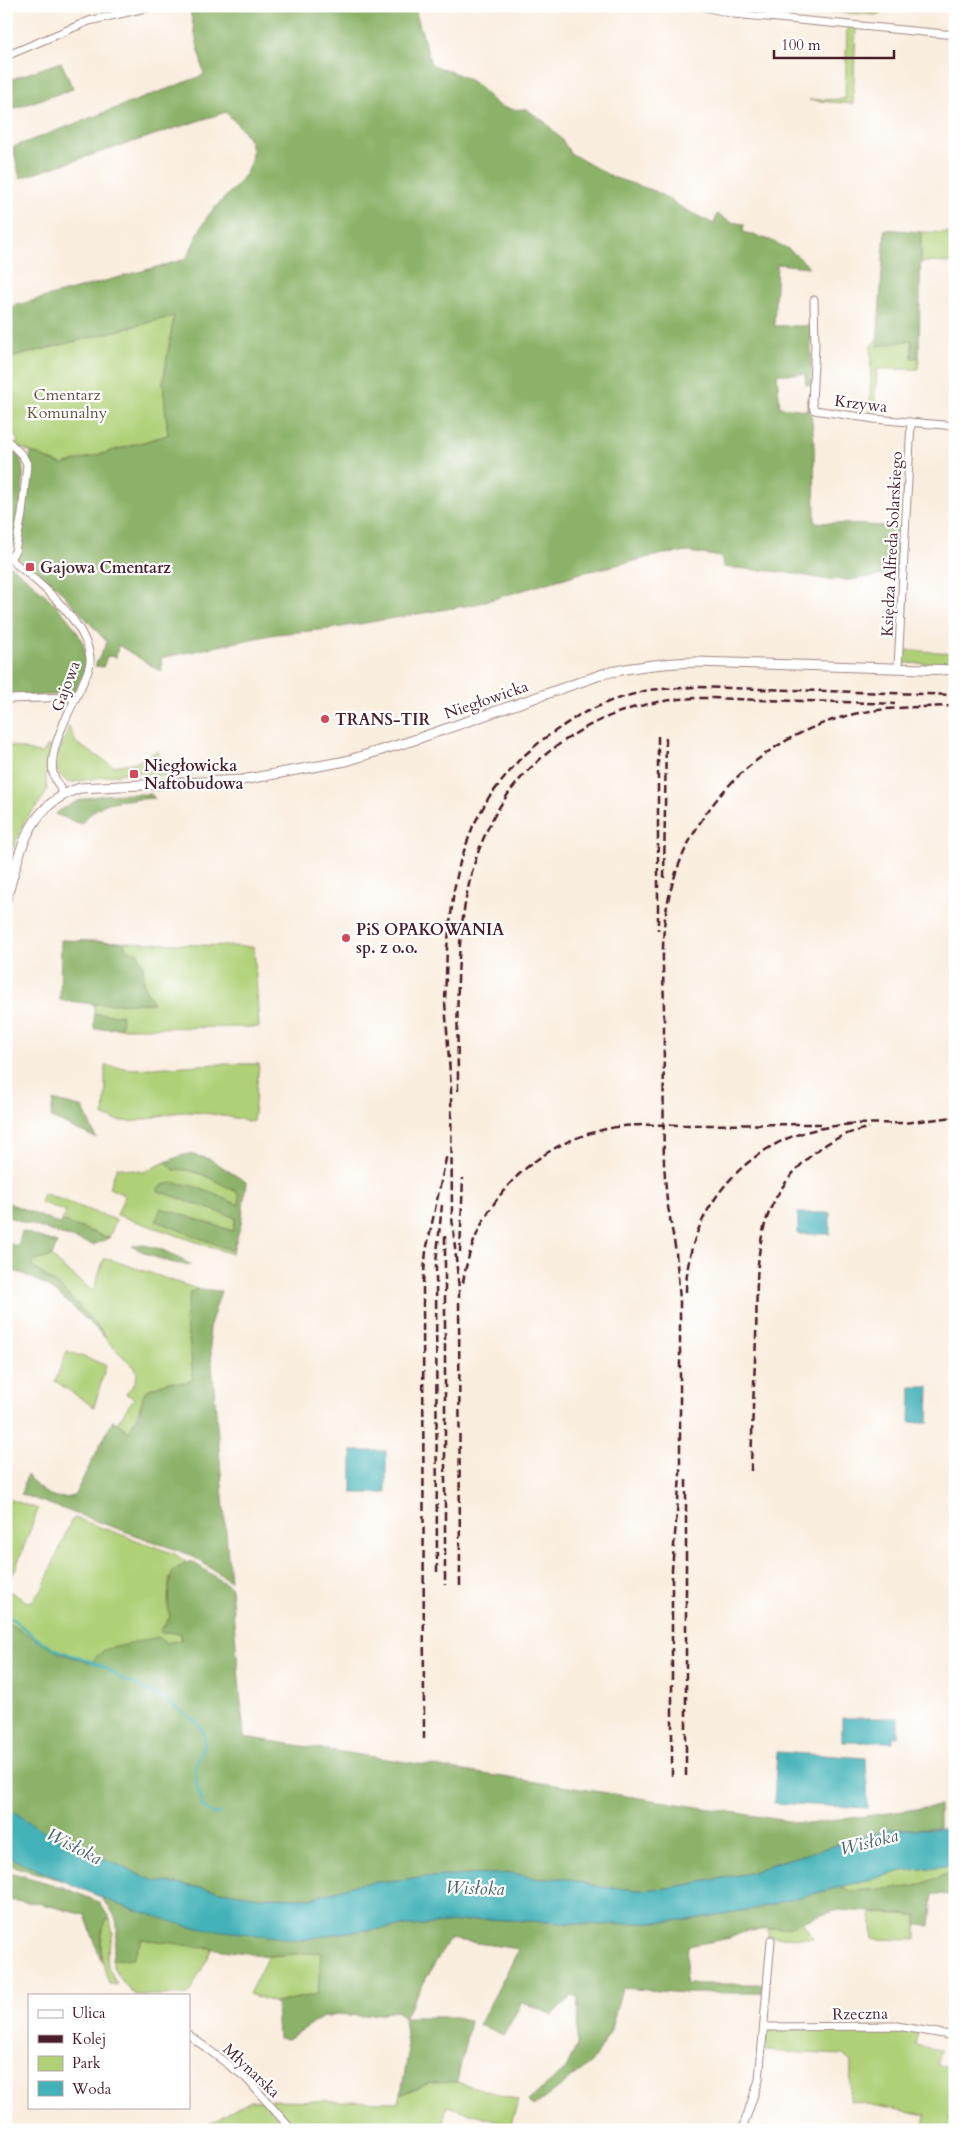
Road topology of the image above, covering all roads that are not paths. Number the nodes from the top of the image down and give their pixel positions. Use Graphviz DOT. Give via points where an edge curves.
graph roads {
  1 [pos="154,6"];
  2 [pos="701,6"];
  3 [pos="955,35"];
  4 [pos="6,56"];
  5 [pos="814,300"];
  6 [pos="911,422"];
  7 [pos="955,426"];
  8 [pos="6,439"];
  9 [pos="8,557"];
  10 [pos="898,667"];
  11 [pos="955,670"];
  12 [pos="76,697"];
  13 [pos="6,699"];
  14 [pos="63,794"];
  15 [pos="6,900"];
  16 [pos="771,1940"];
  17 [pos="765,2027"];
  18 [pos="190,2036"];
  19 [pos="955,2036"];
  20 [pos="292,2130"];
  21 [pos="742,2130"];
  1 -- 4 [label="street" via="89,21"];
  2 -- 3 [label="street" via="734,14"];
  5 -- 6 [label="street, Krzywa" via="814,410"];
  6 -- 7 [label="street, Krzywa"];
  6 -- 10 [label="street, Księdza Alfreda Solarskiego"];
  8 -- 9 [label="street" via="25,457 26,464 15,551"];
  9 -- 12 [label="street, Gajowa" via="62,606 84,638 90,666"];
  10 -- 11 [label="street, Niegłowicka"];
  10 -- 14 [label="street, Niegłowicka" via="696,662 633,667 346,761 242,780 102,786"];
  12 -- 13 [label="street"];
  12 -- 14 [label="street, Gajowa" via="53,756 54,776"];
  14 -- 15 [label="street, Niegłowicka" via="50,804 26,835"];
  16 -- 17 [label="street"];
  17 -- 19 [label="street, Rzeczna" via="897,2026"];
  17 -- 21 [label="street" via="759,2080"];
  18 -- 20 [label="street, Młynarska" via="246,2078"];
}
